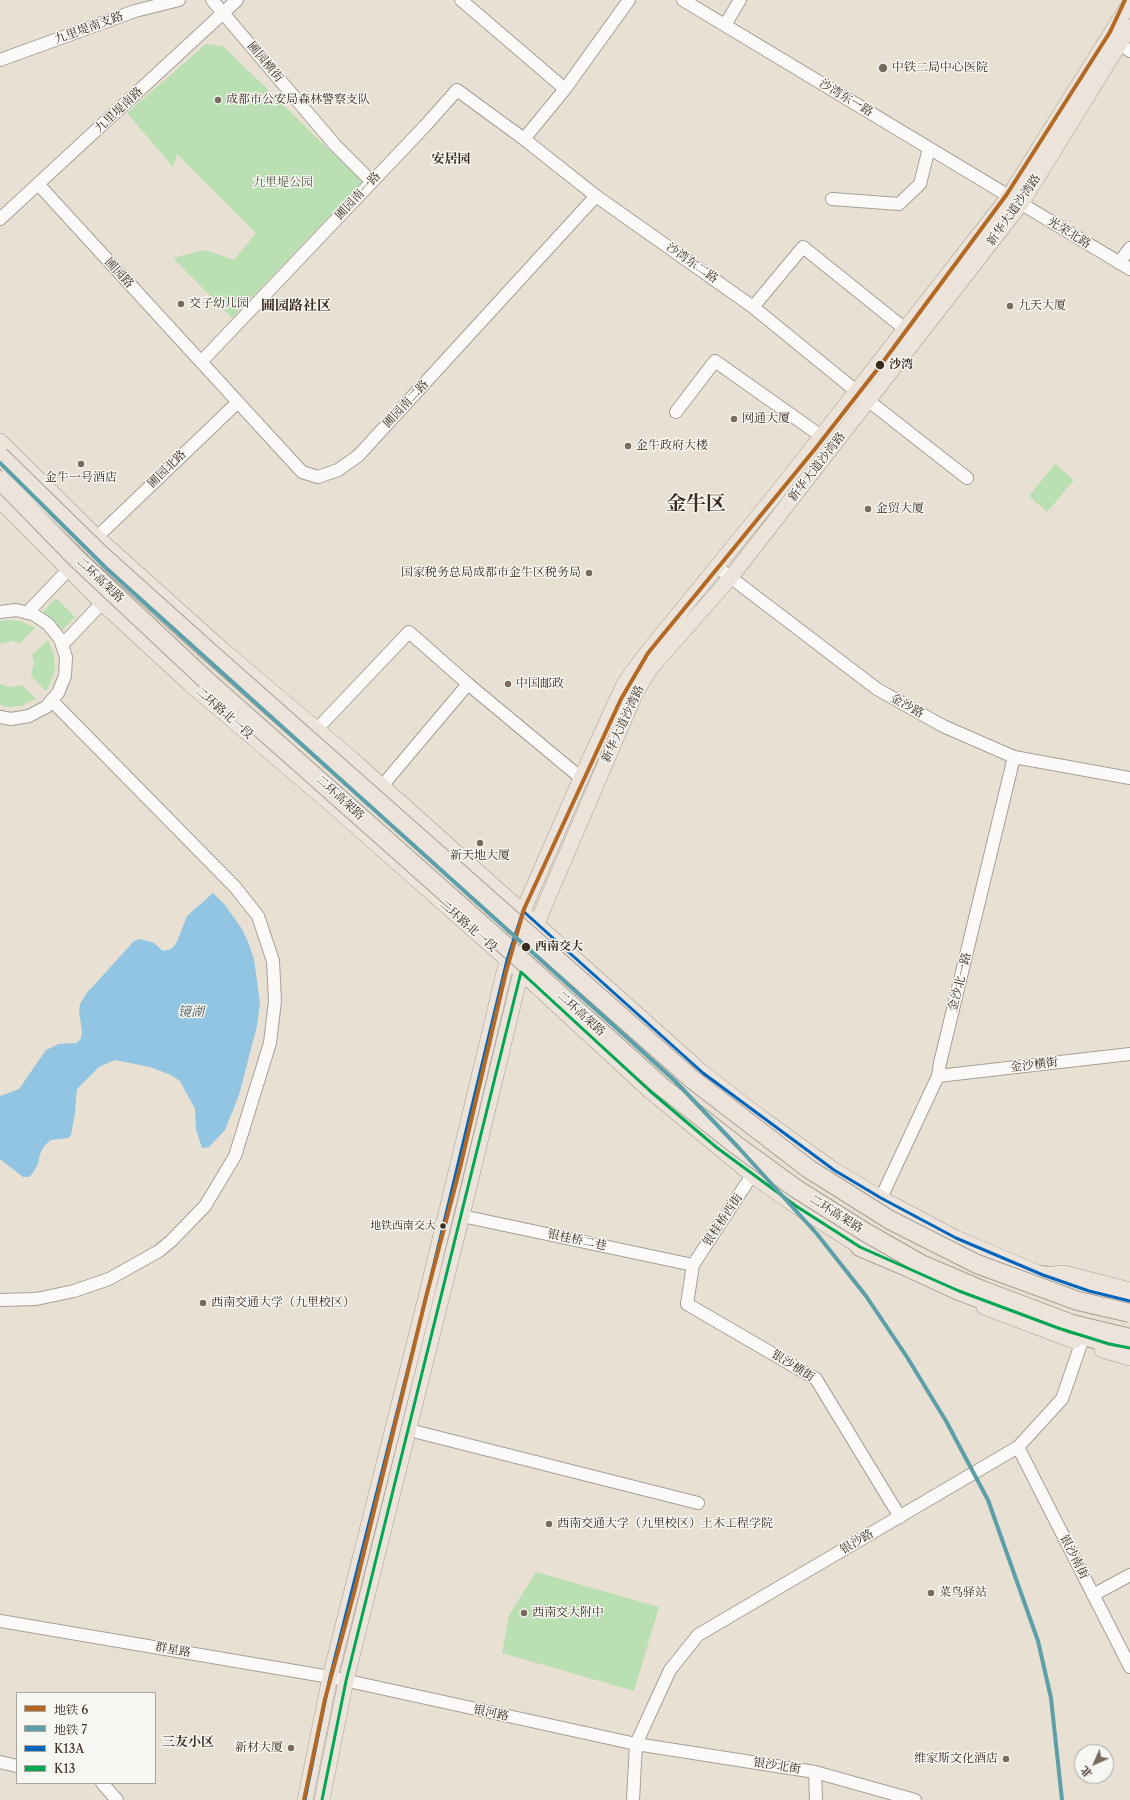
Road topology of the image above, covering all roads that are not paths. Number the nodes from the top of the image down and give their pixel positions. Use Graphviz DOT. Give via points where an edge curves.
graph roads {
  1 [pos="179,0"];
  2 [pos="212,0"];
  3 [pos="237,0"];
  4 [pos="461,0"];
  5 [pos="629,0"];
  6 [pos="683,0"];
  7 [pos="740,0"];
  8 [pos="1130,3"];
  9 [pos="224,13"];
  10 [pos="725,25"];
  11 [pos="1130,27"];
  12 [pos="1124,48"];
  13 [pos="0,60"];
  14 [pos="564,89"];
  15 [pos="524,139"];
  16 [pos="929,148"];
  17 [pos="372,182"];
  18 [pos="38,184"];
  19 [pos="596,196"];
  20 [pos="832,199"];
  21 [pos="1015,200"];
  22 [pos="0,219"];
  23 [pos="1130,248"];
  24 [pos="1119,263"];
  25 [pos="1130,269"];
  26 [pos="753,307"];
  27 [pos="905,329"];
  28 [pos="201,362"];
  29 [pos="856,391"];
  30 [pos="869,401"];
  31 [pos="238,402"];
  32 [pos="676,412"];
  33 [pos="821,436"];
  34 [pos="0,441"];
  35 [pos="0,456"];
  36 [pos="967,478"];
  37 [pos="0,480"];
  38 [pos="0,501"];
  39 [pos="97,537"];
  40 [pos="717,567"];
  41 [pos="68,570"];
  42 [pos="731,577"];
  43 [pos="102,603"];
  44 [pos="0,612"];
  45 [pos="27,613"];
  46 [pos="62,645"];
  47 [pos="468,684"];
  48 [pos="52,701"];
  49 [pos="0,717"];
  50 [pos="317,730"];
  51 [pos="1014,757"];
  52 [pos="581,778"];
  53 [pos="1130,778"];
  54 [pos="382,786"];
  55 [pos="523,911"];
  56 [pos="537,923"];
  57 [pos="507,960"];
  58 [pos="521,972"];
  59 [pos="1130,1054"];
  60 [pos="938,1076"];
  61 [pos="752,1175"];
  62 [pos="881,1198"];
  63 [pos="462,1216"];
  64 [pos="860,1247"];
  65 [pos="693,1264"];
  66 [pos="1043,1275"];
  67 [pos="1130,1290"];
  68 [pos="0,1300"];
  69 [pos="1130,1301"];
  70 [pos="1130,1313"];
  71 [pos="1130,1338"];
  72 [pos="1081,1344"];
  73 [pos="1130,1348"];
  74 [pos="1130,1358"];
  75 [pos="409,1430"];
  76 [pos="1018,1447"];
  77 [pos="698,1503"];
  78 [pos="900,1517"];
  79 [pos="1130,1575"];
  80 [pos="1093,1595"];
  81 [pos="0,1621"];
  82 [pos="1130,1667"];
  83 [pos="330,1677"];
  84 [pos="346,1681"];
  85 [pos="636,1744"];
  86 [pos="0,1762"];
  87 [pos="16,1766"];
  88 [pos="815,1772"];
  89 [pos="103,1784"];
  90 [pos="118,1800"];
  91 [pos="305,1800"];
  92 [pos="322,1800"];
  93 [pos="633,1800"];
  94 [pos="816,1800"];
  95 [pos="915,1800"];
  1 -- 13 [label="street, 九里堤南支路" via="135,12"];
  2 -- 9 [label="street"];
  3 -- 9 [label="street, 九里堤南路"];
  4 -- 14 [label="street"];
  5 -- 14 [label="street"];
  6 -- 10 [label="street, 沙湾东一路"];
  7 -- 10 [label="street"];
  8 -- 21 [label="main road, 新华大道沙湾路"];
  9 -- 17 [label="street, 圃园横街" via="335,144"];
  9 -- 18 [label="street, 九里堤南路"];
  10 -- 16 [label="street, 沙湾东一路"];
  11 -- 12 [label="main road, 新华大道沙湾路"];
  12 -- 21 [label="main road, 新华大道沙湾路"];
  14 -- 15 [label="street"];
  15 -- 17 [label="street, 圃园南一路" via="457,90"];
  15 -- 19 [label="street, 沙湾东二路"];
  16 -- 20 [label="street" via="920,184 899,204"];
  16 -- 21 [label="street, 沙湾东一路"];
  17 -- 28 [label="street, 圃园南一路"];
  18 -- 22 [label="street, 九里堤南路"];
  18 -- 28 [label="street, 圃园路"];
  19 -- 26 [label="street, 沙湾东二路"];
  19 -- 31 [label="street, 圃园南二路" via="358,456 338,470 318,477 302,472"];
  21 -- 24 [label="street, 光荣北路"];
  21 -- 27 [label="main road, 新华大道沙湾路"];
  21 -- 30 [label="main road, 新华大道沙湾路"];
  23 -- 24 [label="street"];
  24 -- 25 [label="street, 光荣北路"];
  26 -- 27 [label="street" via="803,247"];
  26 -- 29 [label="street, 沙湾东二路"];
  27 -- 29 [label="main road, 新华大道沙湾路"];
  28 -- 31 [label="street, 圃园南二路"];
  29 -- 30 [label="street, 沙湾东二路"];
  29 -- 33 [label="main road, 新华大道沙湾路"];
  30 -- 36 [label="street, 沙湾东二路"];
  30 -- 42 [label="main road, 新华大道沙湾路"];
  31 -- 39 [label="street, 圃园北路"];
  32 -- 33 [label="street" via="716,361"];
  33 -- 40 [label="main road, 新华大道沙湾路"];
  34 -- 39 [label="main road"];
  35 -- 70 [label="highway, 二环高架路, bridge" via="100,553 206,649 687,1075 803,1164 890,1220 977,1264 1078,1301"];
  37 -- 71 [label="highway, 二环高架路, bridge" via="77,559 206,680 661,1086 736,1145 795,1188 921,1264 1072,1324"];
  38 -- 41 [label="main road, 二环路北一段"];
  39 -- 50 [label="main road"];
  40 -- 42 [label="street, 金沙路"];
  40 -- 52 [label="main road, 新华大道沙湾路" via="624,684"];
  41 -- 43 [label="main road, 二环路北一段"];
  41 -- 45 [label="street"];
  42 -- 51 [label="street, 金沙路" via="877,689 943,726"];
  42 -- 56 [label="main road, 新华大道沙湾路" via="650,669 636,692"];
  43 -- 46 [label="street"];
  43 -- 57 [label="main road, 二环路北一段" via="190,685"];
  44 -- 45 [label="street" via="16,610"];
  45 -- 46 [label="street" via="48,624"];
  46 -- 48 [label="street" via="66,657 65,676"];
  47 -- 50 [label="street" via="409,632"];
  47 -- 52 [label="street"];
  47 -- 54 [label="street"];
  48 -- 49 [label="street" via="29,716 11,719"];
  48 -- 68 [label="street" via="235,887 258,916 273,961 275,1001 270,1044 235,1156 205,1206 171,1242 109,1280 36,1299"];
  50 -- 54 [label="main road"];
  51 -- 53 [label="street, 金沙路"];
  51 -- 60 [label="street, 金沙北一路"];
  52 -- 55 [label="main road, 新华大道沙湾路"];
  54 -- 55 [label="main road"];
  55 -- 56 [label="main road"];
  55 -- 57 [label="main road, 新华大道沙湾路"];
  56 -- 58 [label="main road, 新华大道沙湾路"];
  56 -- 62 [label="main road" via="703,1073 834,1170"];
  57 -- 58 [label="main road, 二环路北一段"];
  57 -- 83 [label="main road, 新华大道沙湾路" via="426,1297"];
  58 -- 61 [label="main road, 二环路北一段" via="650,1092"];
  58 -- 63 [label="main road, 新华大道沙湾路"];
  59 -- 60 [label="street, 金沙横街"];
  60 -- 62 [label="street, 金沙北一路"];
  61 -- 64 [label="main road, 二环路北一段"];
  61 -- 65 [label="street, 银桂桥西街"];
  62 -- 66 [label="main road" via="956,1238"];
  63 -- 65 [label="street, 银桂桥二巷"];
  63 -- 75 [label="main road, 新华大道沙湾路"];
  64 -- 72 [label="main road, 二环路北一段" via="895,1269 952,1295"];
  64 -- 73 [label="highway" via="959,1291 1058,1328"];
  65 -- 78 [label="street, 银沙横街" via="687,1304 816,1379"];
  66 -- 67 [label="main road" via="1064,1273"];
  66 -- 69 [label="highway" via="1099,1294"];
  72 -- 74 [label="main road, 二环路北一段"];
  72 -- 76 [label="street, 银沙路" via="1062,1399"];
  75 -- 77 [label="street"];
  75 -- 84 [label="main road, 新华大道沙湾路"];
  76 -- 78 [label="street, 银沙路"];
  76 -- 80 [label="street, 银沙南街"];
  78 -- 85 [label="street, 银沙路" via="698,1635 670,1670"];
  79 -- 80 [label="street"];
  80 -- 82 [label="street, 银沙南街"];
  81 -- 83 [label="street, 群星路"];
  83 -- 84 [label="street, 群星路"];
  83 -- 91 [label="main road, 新华大道沙湾路"];
  84 -- 85 [label="street, 银河路"];
  84 -- 92 [label="main road, 新华大道沙湾路"];
  85 -- 88 [label="street, 银沙北街"];
  85 -- 93 [label="street"];
  86 -- 87 [label="street"];
  88 -- 94 [label="street"];
  88 -- 95 [label="street, 银沙北街"];
  89 -- 90 [label="street"];
}
